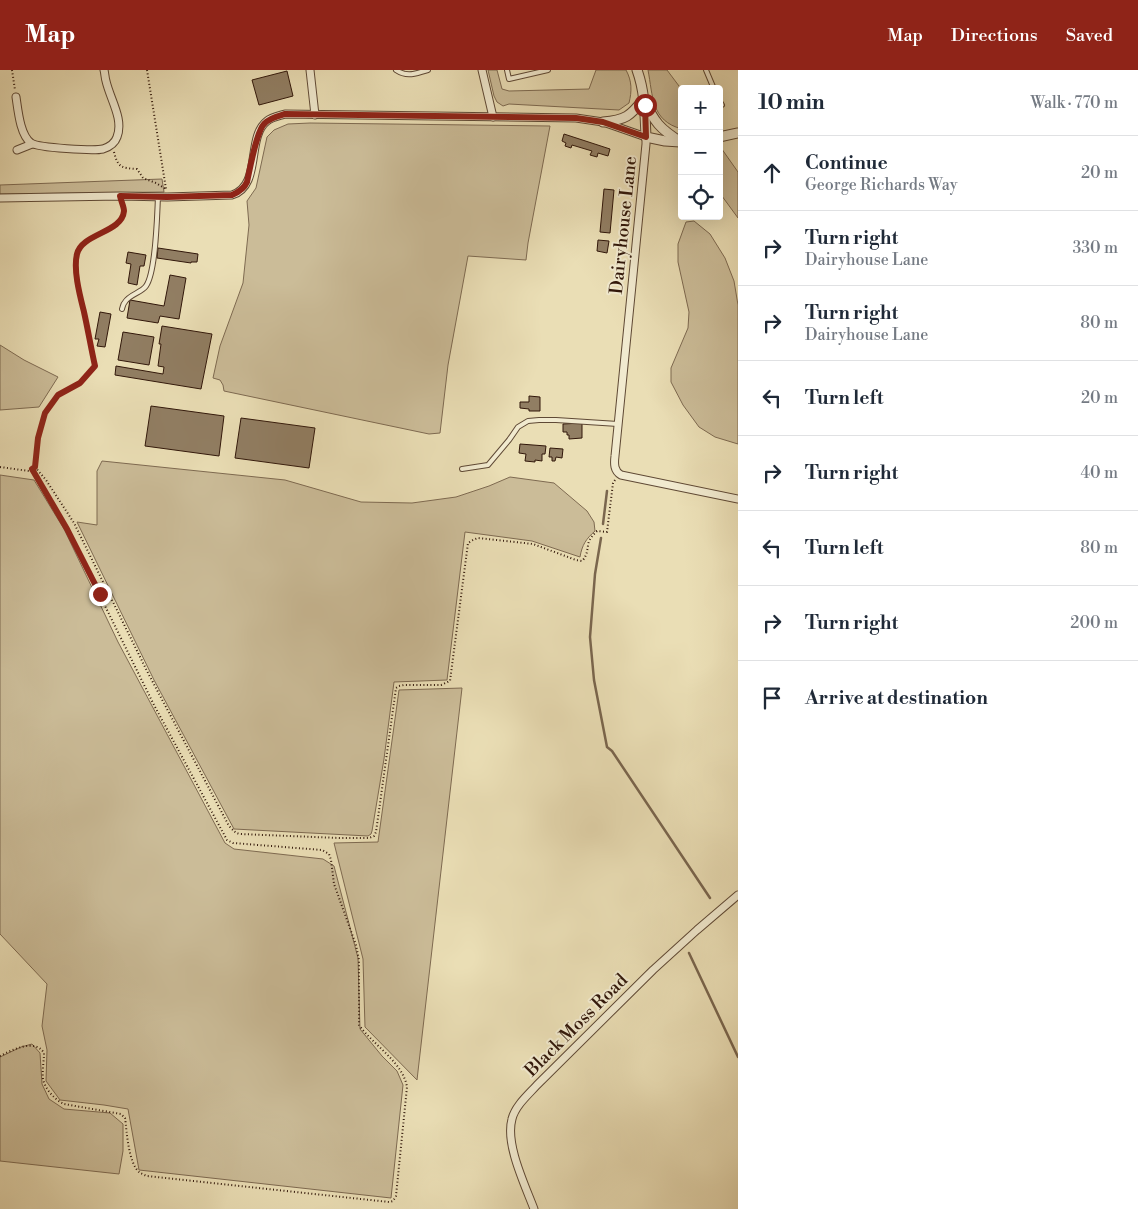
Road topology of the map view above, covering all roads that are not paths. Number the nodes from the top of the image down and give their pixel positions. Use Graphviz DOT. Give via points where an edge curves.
graph roads {
  1 [pos="104,70"];
  2 [pos="310,70"];
  3 [pos="396,70"];
  4 [pos="428,70"];
  5 [pos="482,70"];
  6 [pos="507,70"];
  7 [pos="548,70"];
  8 [pos="637,70"];
  9 [pos="706,70"];
  10 [pos="712,85"];
  11 [pos="16,97"];
  12 [pos="644,99"];
  13 [pos="315,115"];
  14 [pos="493,117"];
  15 [pos="603,122"];
  16 [pos="738,133"];
  17 [pos="723,136"];
  18 [pos="646,137"];
  19 [pos="678,140"];
  20 [pos="678,142"];
  21 [pos="32,144"];
  22 [pos="17,150"];
  23 [pos="158,197"];
  24 [pos="0,198"];
  25 [pos="122,309"];
  26 [pos="618,424"];
  27 [pos="462,469"];
  28 [pos="738,499"];
  29 [pos="738,895"];
  30 [pos="534,1209"];
  1 -- 21 [label="street" via="119,126 112,144 94,150"];
  2 -- 13 [label="street"];
  3 -- 4 [label="lane" via="405,75"];
  5 -- 14 [label="street"];
  6 -- 7 [label="lane" via="509,79"];
  8 -- 12 [label="street"];
  9 -- 10 [label="lane"];
  11 -- 21 [label="street" via="24,135"];
  12 -- 15 [label="street" via="628,116 618,121"];
  12 -- 18 [label="street"];
  12 -- 19 [label="street" via="658,125"];
  13 -- 14 [label="street, Dairyhouse Lane"];
  13 -- 23 [label="street, Dairyhouse Lane" via="285,114 264,124 247,182 237,193"];
  14 -- 15 [label="street, Dairyhouse Lane" via="576,118"];
  15 -- 18 [label="street, Dairyhouse Lane"];
  16 -- 17 [label="street"];
  18 -- 20 [label="street"];
  18 -- 26 [label="street, Dairyhouse Lane"];
  21 -- 22 [label="street"];
  23 -- 24 [label="street, Dairyhouse Lane"];
  23 -- 25 [label="lane" via="151,275 148,284 126,300"];
  26 -- 27 [label="lane" via="528,421 518,427 488,465"];
  26 -- 28 [label="street, Dairyhouse Lane" via="616,471"];
  29 -- 30 [label="street, Black Moss Road" via="653,970 520,1104 512,1118 513,1152"];
}
